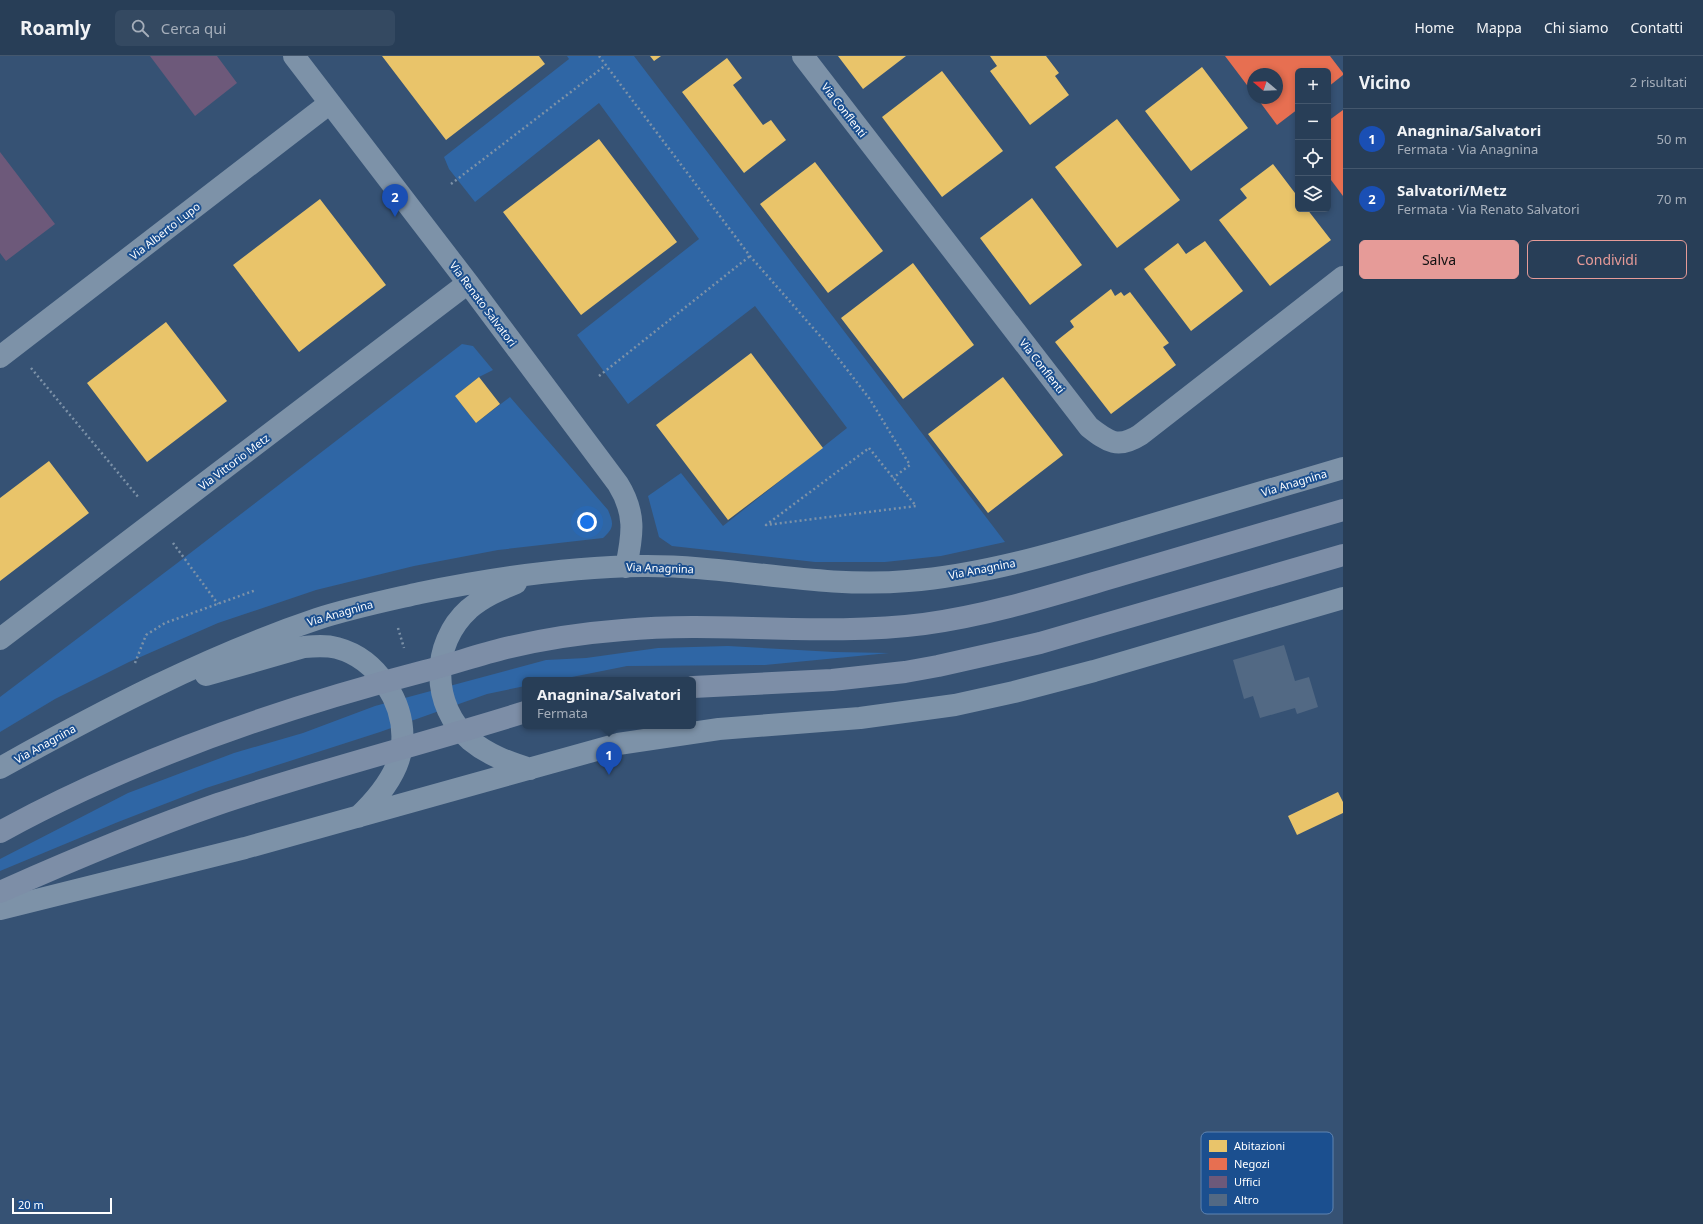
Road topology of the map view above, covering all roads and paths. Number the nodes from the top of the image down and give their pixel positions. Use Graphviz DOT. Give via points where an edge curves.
graph roads {
  1 [pos="294,56"];
  2 [pos="599,56"];
  3 [pos="803,56"];
  4 [pos="606,65"];
  5 [pos="330,103"];
  6 [pos="451,184"];
  7 [pos="750,256"];
  8 [pos="1343,277"];
  9 [pos="468,283"];
  10 [pos="7,353"];
  11 [pos="599,376"];
  12 [pos="1343,468"];
  13 [pos="893,478"];
  14 [pos="1343,510"];
  15 [pos="157,521"];
  16 [pos="1343,555"];
  17 [pos="626,567"];
  18 [pos="536,574"];
  19 [pos="256,590"];
  20 [pos="1343,598"];
  21 [pos="218,604"];
  22 [pos="0,639"];
  23 [pos="133,667"];
  24 [pos="696,687"];
  25 [pos="153,688"];
  26 [pos="522,713"];
  27 [pos="0,768"];
  28 [pos="530,769"];
  29 [pos="358,817"];
  30 [pos="0,832"];
  31 [pos="0,892"];
  32 [pos="0,909"];
  1 -- 5 [label="street, Via Renato Salvatori"];
  2 -- 4 [label="path"];
  3 -- 8 [label="street, Via Conflenti" via="1083,420 1102,438 1124,443 1140,435"];
  4 -- 6 [label="path"];
  4 -- 7 [label="path"];
  5 -- 9 [label="street, Via Renato Salvatori"];
  5 -- 10 [label="street, Via Alberto Lupo"];
  7 -- 11 [label="path"];
  7 -- 13 [label="path" via="828,345 869,398 910,465"];
  9 -- 15 [label="street, Via Vittorio Metz"];
  9 -- 17 [label="street, Via Renato Salvatori" via="624,493 633,526"];
  10 -- 15 [label="path"];
  12 -- 17 [label="street, Via Anagnina" via="1049,554 935,578 847,582 677,567"];
  13 -- 13 [label="path" via="868,448 766,525 916,506"];
  14 -- 30 [label="main road" via="1051,596 950,620 849,630 650,628 570,636 507,648 294,708 209,738 132,767"];
  15 -- 21 [label="path"];
  15 -- 22 [label="street, Via Vittorio Metz"];
  16 -- 24 [label="main road" via="1048,640 938,666 832,680"];
  17 -- 18 [label="street, Via Anagnina"];
  18 -- 25 [label="street, Via Anagnina" via="478,581 334,614 231,652"];
  18 -- 28 [label="street" via="491,594 468,610 454,627 446,643 440,669 441,694 454,723 470,740 488,753"];
  19 -- 21 [label="path"];
  20 -- 28 [label="street" via="1014,692 955,704 860,718 719,729 618,744"];
  21 -- 23 [label="path" via="166,623 146,636"];
  25 -- 27 [label="street, Via Anagnina"];
  25 -- 29 [label="street" via="304,647 325,646 349,652 381,677 396,702 402,730 402,746 387,783 376,799"];
  26 -- 31 [label="main road" via="218,804 118,840"];
  28 -- 29 [label="street"];
  29 -- 32 [label="street" via="246,848"];
}
